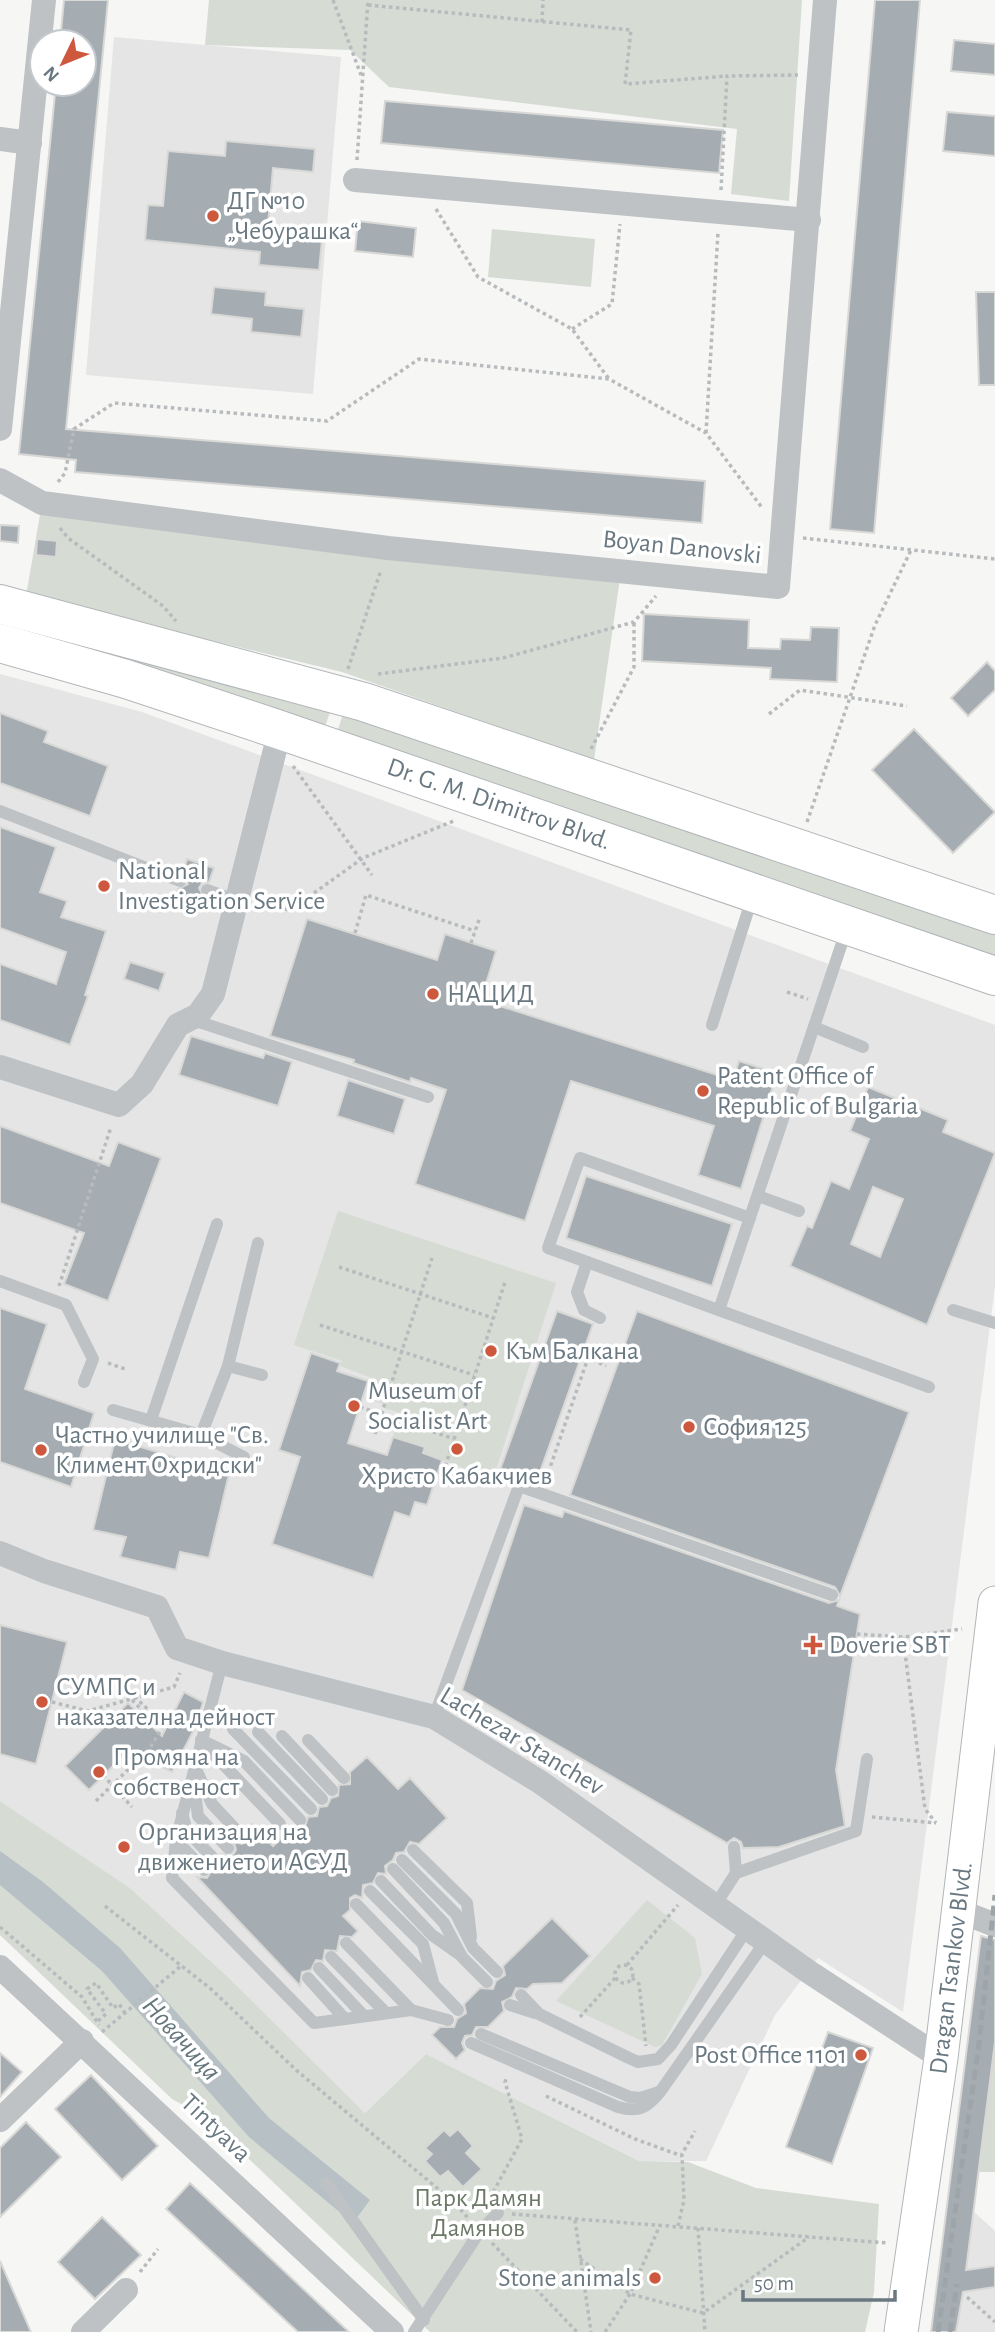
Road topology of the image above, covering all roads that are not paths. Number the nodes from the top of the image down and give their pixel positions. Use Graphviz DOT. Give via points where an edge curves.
graph roads {
  1 [pos="44,0"];
  2 [pos="825,0"];
  3 [pos="0,139"];
  4 [pos="30,143"];
  5 [pos="355,180"];
  6 [pos="809,220"];
  7 [pos="0,429"];
  8 [pos="0,480"];
  9 [pos="0,604"];
  10 [pos="0,643"];
  11 [pos="278,737"];
  12 [pos="0,811"];
  13 [pos="180,881"];
  14 [pos="207,890"];
  15 [pos="754,891"];
  16 [pos="237,901"];
  17 [pos="995,915"];
  18 [pos="849,924"];
  19 [pos="995,976"];
  20 [pos="190,1019"];
  21 [pos="712,1025"];
  22 [pos="814,1027"];
  23 [pos="863,1047"];
  24 [pos="0,1067"];
  25 [pos="428,1097"];
  26 [pos="758,1196"];
  27 [pos="799,1211"];
  28 [pos="750,1217"];
  29 [pos="217,1224"];
  30 [pos="258,1243"];
  31 [pos="587,1262"];
  32 [pos="0,1281"];
  33 [pos="719,1310"];
  34 [pos="953,1310"];
  35 [pos="600,1318"];
  36 [pos="995,1323"];
  37 [pos="228,1366"];
  38 [pos="262,1376"];
  39 [pos="84,1382"];
  40 [pos="929,1387"];
  41 [pos="113,1410"];
  42 [pos="151,1420"];
  43 [pos="201,1435"];
  44 [pos="244,1457"];
  45 [pos="0,1553"];
  46 [pos="832,1595"];
  47 [pos="995,1603"];
  48 [pos="222,1663"];
  49 [pos="434,1717"];
  50 [pos="233,1728"];
  51 [pos="258,1732"];
  52 [pos="282,1736"];
  53 [pos="201,1740"];
  54 [pos="307,1740"];
  55 [pos="867,1759"];
  56 [pos="195,1767"];
  57 [pos="344,1778"];
  58 [pos="311,1810"];
  59 [pos="182,1813"];
  60 [pos="300,1820"];
  61 [pos="280,1824"];
  62 [pos="241,1835"];
  63 [pos="176,1840"];
  64 [pos="734,1847"];
  65 [pos="228,1848"];
  66 [pos="413,1850"];
  67 [pos="215,1860"];
  68 [pos="204,1870"];
  69 [pos="736,1873"];
  70 [pos="381,1881"];
  71 [pos="370,1891"];
  72 [pos="356,1904"];
  73 [pos="714,1907"];
  74 [pos="957,1910"];
  75 [pos="995,1925"];
  76 [pos="756,1942"];
  77 [pos="346,1943"];
  78 [pos="473,1948"];
  79 [pos="331,1956"];
  80 [pos="462,1957"];
  81 [pos="0,1967"];
  82 [pos="319,1968"];
  83 [pos="497,1972"];
  84 [pos="308,1978"];
  85 [pos="487,1982"];
  86 [pos="435,1985"];
  87 [pos="521,1996"];
  88 [pos="510,2005"];
  89 [pos="411,2010"];
  90 [pos="458,2010"];
  91 [pos="386,2013"];
  92 [pos="539,2014"];
  93 [pos="364,2016"];
  94 [pos="345,2019"];
  95 [pos="448,2020"];
  96 [pos="481,2034"];
  97 [pos="82,2041"];
  98 [pos="471,2043"];
  99 [pos="942,2058"];
  100 [pos="660,2092"];
  101 [pos="0,2120"];
  102 [pos="326,2183"];
  103 [pos="498,2213"];
  104 [pos="127,2290"];
  105 [pos="424,2319"];
  106 [pos="83,2332"];
  107 [pos="392,2332"];
  108 [pos="414,2332"];
  109 [pos="901,2332"];
  1 -- 4 [label="street"];
  2 -- 6 [label="street, Boyan Danovski"];
  3 -- 4 [label="street"];
  4 -- 7 [label="street"];
  5 -- 6 [label="street"];
  6 -- 8 [label="street, Boyan Danovski" via="778,587 388,548 48,495"];
  9 -- 17 [label="main road, Dr. G. M. Dimitrov Blvd." via="364,702"];
  10 -- 11 [label="main road, Dr. G. M. Dimitrov Blvd." via="126,678"];
  11 -- 15 [label="main road, Dr. G. M. Dimitrov Blvd."];
  11 -- 16 [label="street"];
  12 -- 13 [label="lane"];
  14 -- 16 [label="lane"];
  15 -- 18 [label="main road, Dr. G. M. Dimitrov Blvd."];
  15 -- 21 [label="lane"];
  16 -- 20 [label="street" via="213,994"];
  18 -- 19 [label="main road, Dr. G. M. Dimitrov Blvd."];
  18 -- 22 [label="lane"];
  20 -- 24 [label="street" via="178,1025 142,1084 119,1105"];
  20 -- 25 [label="lane"];
  22 -- 23 [label="lane"];
  22 -- 26 [label="lane"];
  26 -- 27 [label="lane"];
  26 -- 28 [label="lane"];
  28 -- 31 [label="lane" via="580,1158 548,1248"];
  28 -- 33 [label="lane"];
  29 -- 42 [label="lane"];
  30 -- 37 [label="lane"];
  31 -- 33 [label="lane"];
  31 -- 35 [label="lane" via="576,1292 584,1310"];
  32 -- 39 [label="lane" via="66,1305 93,1359"];
  33 -- 40 [label="lane"];
  34 -- 36 [label="lane"];
  37 -- 38 [label="lane"];
  37 -- 43 [label="lane"];
  41 -- 42 [label="lane"];
  42 -- 43 [label="lane"];
  43 -- 44 [label="lane"];
  45 -- 48 [label="street, Lachezar Stanchev" via="157,1607 177,1647"];
  46 -- 49 [label="lane" via="519,1486"];
  47 -- 74 [label="main road, Dragan Tsankov Blvd."];
  48 -- 49 [label="street, Lachezar Stanchev"];
  48 -- 53 [label="lane"];
  49 -- 73 [label="street, Lachezar Stanchev" via="558,1794"];
  50 -- 58 [label="lane"];
  51 -- 52 [label="lane" via="327,1794"];
  53 -- 56 [label="lane"];
  53 -- 60 [label="lane" via="244,1761"];
  53 -- 61 [label="lane"];
  54 -- 57 [label="lane"];
  55 -- 69 [label="lane" via="856,1831"];
  56 -- 59 [label="lane"];
  56 -- 62 [label="lane" via="212,1804"];
  56 -- 65 [label="lane" via="193,1797 198,1816"];
  59 -- 63 [label="lane"];
  59 -- 67 [label="lane" via="187,1831"];
  63 -- 68 [label="lane"];
  63 -- 94 [label="lane" via="172,1878 314,2023"];
  64 -- 69 [label="lane"];
  66 -- 78 [label="lane" via="467,1903"];
  69 -- 73 [label="lane"];
  70 -- 80 [label="lane" via="432,1935"];
  71 -- 86 [label="lane" via="423,1944"];
  72 -- 86 [label="lane"];
  73 -- 76 [label="street, Lachezar Stanchev"];
  74 -- 75 [label="street"];
  74 -- 99 [label="main road, Dragan Tsankov Blvd."];
  76 -- 92 [label="lane" via="658,2059 629,2058"];
  76 -- 99 [label="street, Lachezar Stanchev"];
  76 -- 100 [label="lane"];
  77 -- 89 [label="lane"];
  78 -- 80 [label="lane" via="456,1914 397,1865 444,1923"];
  78 -- 83 [label="lane"];
  79 -- 91 [label="lane"];
  80 -- 85 [label="lane"];
  81 -- 97 [label="street, Tintyava"];
  82 -- 93 [label="lane"];
  84 -- 94 [label="lane"];
  86 -- 90 [label="lane"];
  87 -- 92 [label="lane"];
  88 -- 92 [label="lane"];
  89 -- 91 [label="lane"];
  89 -- 95 [label="lane"];
  91 -- 93 [label="lane"];
  93 -- 94 [label="lane"];
  96 -- 100 [label="lane" via="629,2097"];
  97 -- 101 [label="street"];
  97 -- 107 [label="street, Tintyava"];
  98 -- 100 [label="lane" via="626,2110 643,2109"];
  99 -- 109 [label="main road, Dragan Tsankov Blvd."];
  102 -- 105 [label="lane"];
  103 -- 105 [label="lane" via="481,2231"];
  104 -- 106 [label="street"];
  105 -- 108 [label="lane"];
}
